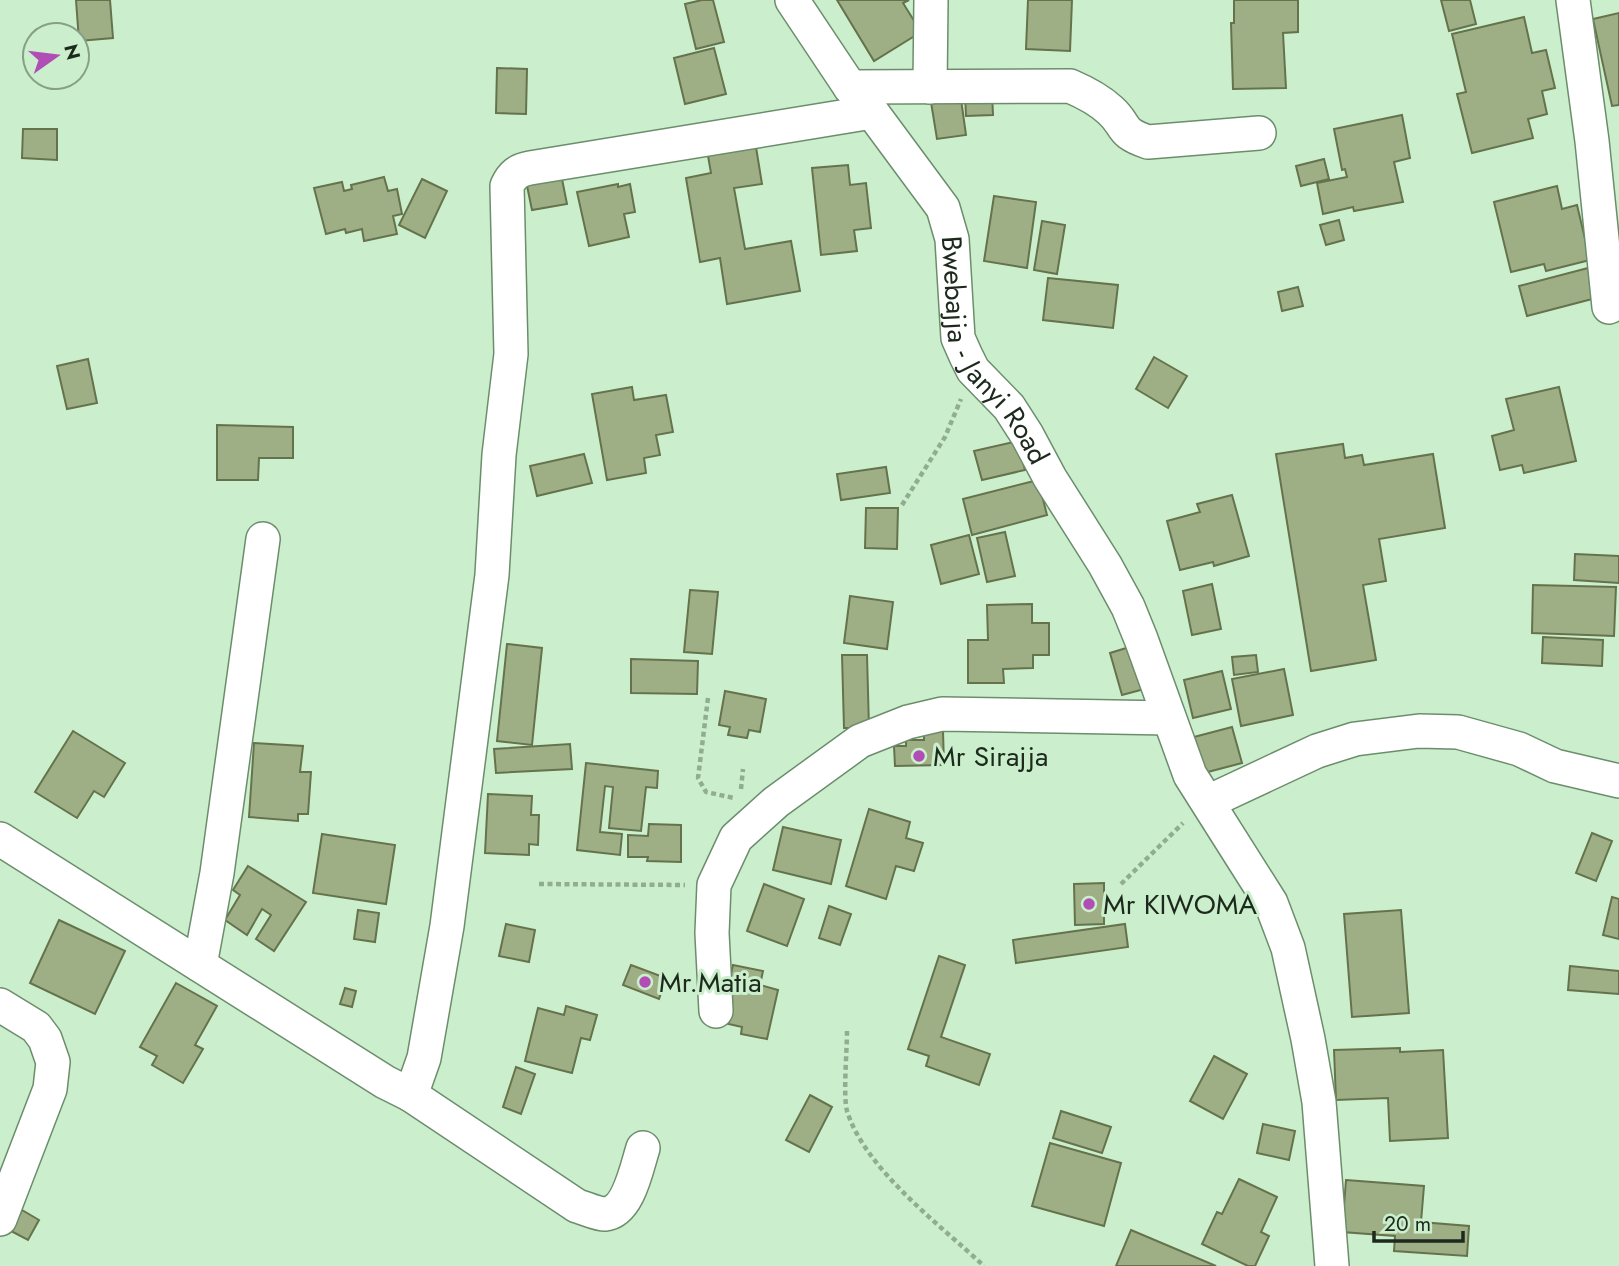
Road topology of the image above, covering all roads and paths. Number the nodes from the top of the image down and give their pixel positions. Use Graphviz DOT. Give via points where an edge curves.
graph roads {
  1 [pos="792,0"];
  2 [pos="931,0"];
  3 [pos="1573,0"];
  4 [pos="850,87"];
  5 [pos="930,87"];
  6 [pos="872,112"];
  7 [pos="1259,134"];
  8 [pos="1605,139"];
  9 [pos="1609,307"];
  10 [pos="973,370"];
  11 [pos="902,505"];
  12 [pos="263,539"];
  13 [pos="708,698"];
  14 [pos="1168,718"];
  15 [pos="743,769"];
  16 [pos="1619,781"];
  17 [pos="1208,802"];
  18 [pos="0,839"];
  19 [pos="539,884"];
  20 [pos="1121,884"];
  21 [pos="714,885"];
  22 [pos="200,965"];
  23 [pos="0,1005"];
  24 [pos="716,1011"];
  25 [pos="847,1031"];
  26 [pos="411,1095"];
  27 [pos="643,1148"];
  28 [pos="0,1219"];
  29 [pos="984,1266"];
  30 [pos="1332,1266"];
  1 -- 4 [label="street, Bwebajja - Janyi Road"];
  2 -- 5 [label="street"];
  3 -- 8 [label="street"];
  4 -- 5 [label="street"];
  4 -- 6 [label="street, Bwebajja - Janyi Road"];
  5 -- 7 [label="street" via="1070,86 1111,111 1133,137 1148,142"];
  6 -- 10 [label="street, Bwebajja - Janyi Road" via="943,208 952,239 958,338"];
  6 -- 26 [label="street" via="530,167 507,186 511,354 492,575 447,926 424,1058"];
  8 -- 9 [label="street"];
  10 -- 11 [label="path" via="946,437"];
  10 -- 14 [label="street, Bwebajja - Janyi Road" via="1016,416 1105,565 1137,628"];
  12 -- 22 [label="street"];
  13 -- 15 [label="path" via="698,778 701,785 706,792 741,798"];
  14 -- 17 [label="street, Bwebajja - Janyi Road" via="1190,775"];
  14 -- 21 [label="street" via="942,713 908,722 860,741 776,802 737,838"];
  16 -- 17 [label="street" via="1555,766 1519,749 1458,732 1419,731 1355,739 1317,751"];
  17 -- 20 [label="path"];
  17 -- 30 [label="street, Bwebajja - Janyi Road" via="1271,903 1288,948 1319,1101"];
  18 -- 22 [label="street"];
  19 -- 21 [label="path"];
  21 -- 24 [label="street"];
  22 -- 26 [label="street"];
  23 -- 28 [label="street" via="36,1027 53,1062 50,1089"];
  25 -- 29 [label="path" via="847,1109 857,1133 882,1171"];
  26 -- 27 [label="street" via="577,1206 605,1214 627,1197"];
}
